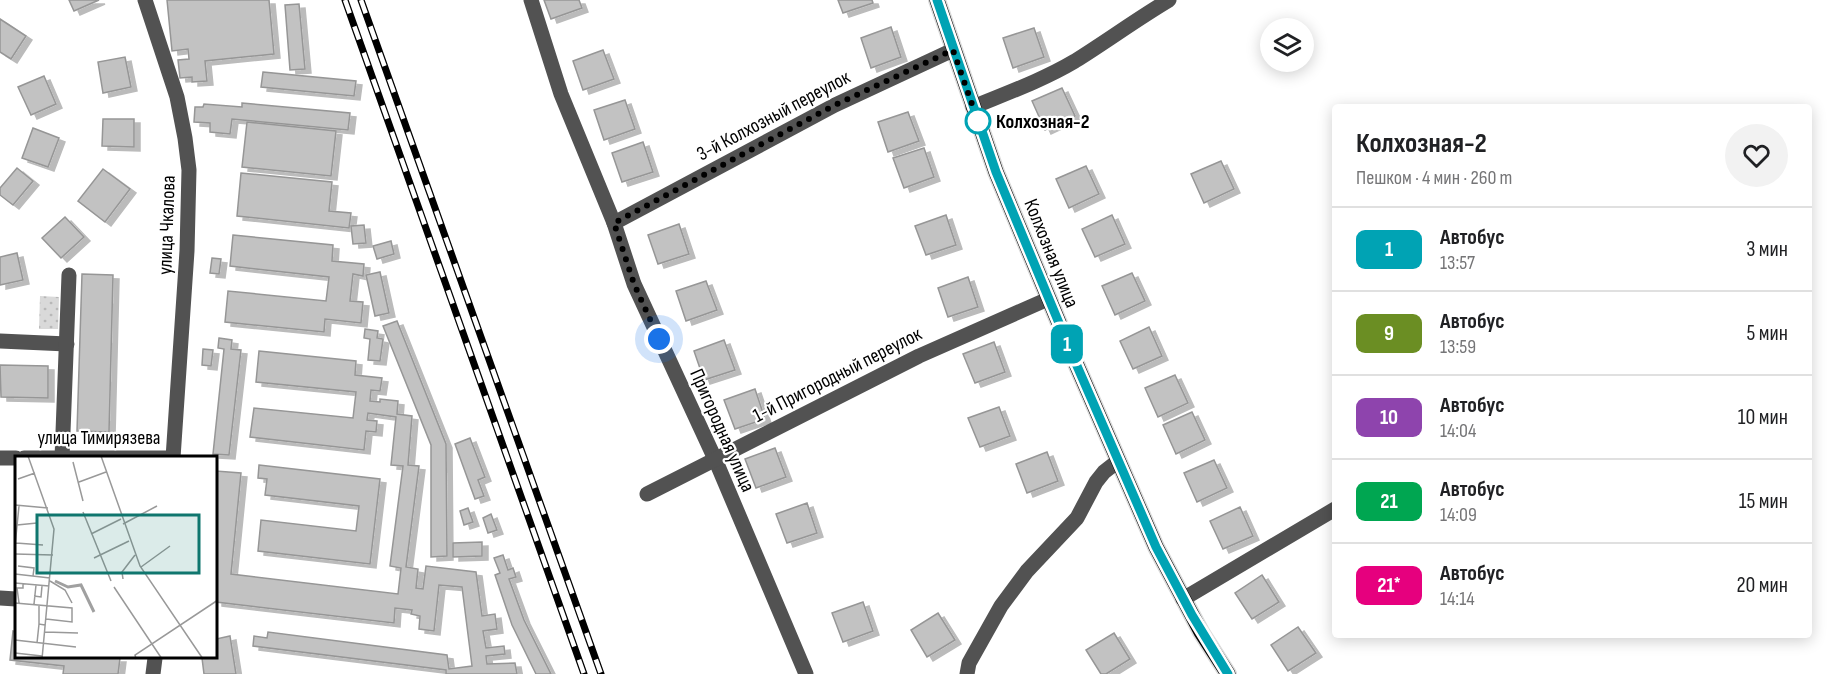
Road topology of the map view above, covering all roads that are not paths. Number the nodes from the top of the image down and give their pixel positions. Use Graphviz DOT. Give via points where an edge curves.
graph roads {
  1 [pos="145,0"];
  2 [pos="531,0"];
  3 [pos="937,0"];
  4 [pos="1169,0"];
  5 [pos="953,50"];
  6 [pos="973,107"];
  7 [pos="614,223"];
  8 [pos="69,275"];
  9 [pos="1048,299"];
  10 [pos="0,341"];
  11 [pos="67,344"];
  12 [pos="62,456"];
  13 [pos="173,456"];
  14 [pos="715,459"];
  15 [pos="1118,461"];
  16 [pos="647,494"];
  17 [pos="1332,511"];
  18 [pos="0,598"];
  19 [pos="15,599"];
  20 [pos="1183,599"];
  21 [pos="155,659"];
  22 [pos="153,674"];
  23 [pos="806,674"];
  24 [pos="967,674"];
  25 [pos="1228,674"];
  1 -- 13 [label="street, улица Чкалова" via="177,98 189,170"];
  2 -- 7 [label="street, Пригородная улица" via="561,94"];
  3 -- 5 [label="main road, Колхозная улица"];
  4 -- 6 [label="street" via="1073,62"];
  5 -- 6 [label="main road, Колхозная улица"];
  5 -- 7 [label="street, 3-й Колхозный переулок" via="835,105"];
  6 -- 9 [label="main road, Колхозная улица"];
  7 -- 14 [label="street, Пригородная улица" via="638,293"];
  8 -- 11 [label="street"];
  9 -- 14 [label="street, 1-й Пригородный переулок" via="919,356"];
  9 -- 15 [label="main road, Колхозная улица"];
  10 -- 11 [label="street"];
  11 -- 12 [label="street"];
  14 -- 16 [label="street, 1-й Пригородный переулок"];
  14 -- 23 [label="street, Пригородная улица"];
  15 -- 20 [label="main road, Колхозная улица"];
  15 -- 24 [label="street" via="1100,477 1077,518 1027,571 1001,606 969,663"];
  17 -- 20 [label="street"];
  18 -- 19 [label="street"];
  20 -- 25 [label="main road, Колхозная улица"];
  21 -- 22 [label="street"];
}
